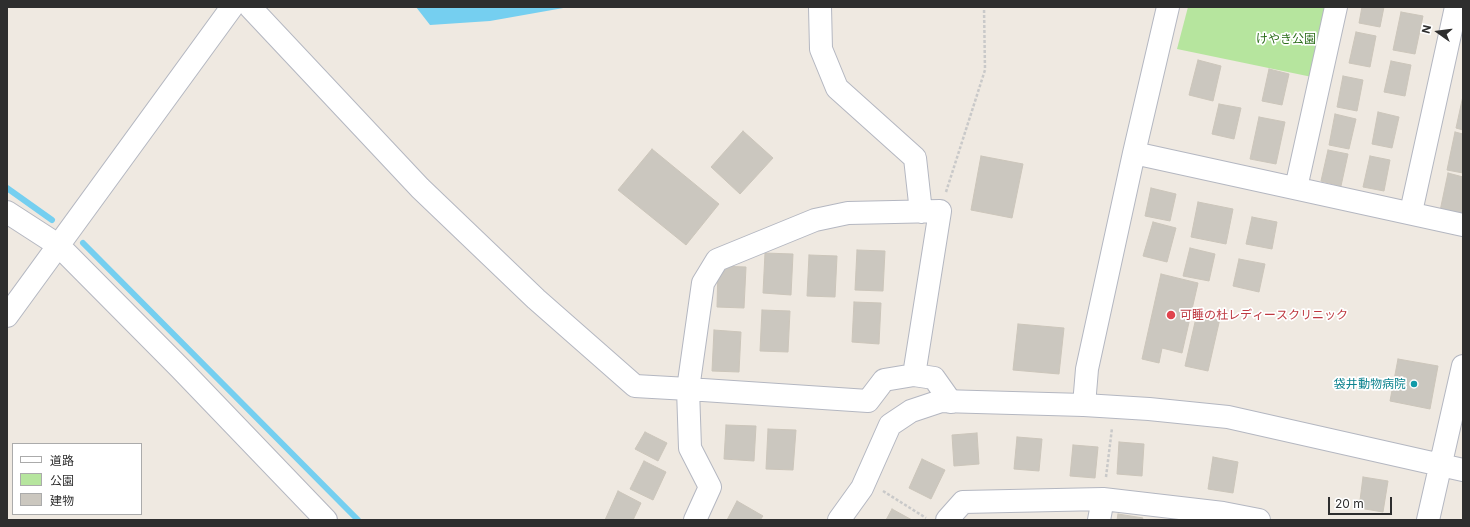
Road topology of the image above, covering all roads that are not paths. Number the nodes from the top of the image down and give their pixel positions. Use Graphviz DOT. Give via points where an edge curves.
graph roads {
  1 [pos="232,7"];
  2 [pos="250,7"];
  3 [pos="820,7"];
  4 [pos="1168,7"];
  5 [pos="1336,7"];
  6 [pos="1456,7"];
  7 [pos="1134,153"];
  8 [pos="1296,188"];
  9 [pos="930,211"];
  10 [pos="7,212"];
  11 [pos="1411,212"];
  12 [pos="1463,224"];
  13 [pos="58,245"];
  14 [pos="7,316"];
  15 [pos="1463,366"];
  16 [pos="914,375"];
  17 [pos="688,390"];
  18 [pos="951,402"];
  19 [pos="1084,405"];
  20 [pos="1440,464"];
  21 [pos="1463,470"];
  22 [pos="1101,510"];
  23 [pos="1223,516"];
  24 [pos="326,520"];
  25 [pos="695,520"];
  26 [pos="839,520"];
  27 [pos="947,520"];
  28 [pos="1259,520"];
  29 [pos="1428,520"];
  1 -- 13 [label="street"];
  2 -- 17 [label="street" via="420,188 536,299 635,386"];
  3 -- 9 [label="street" via="821,49 838,88 915,158"];
  4 -- 7 [label="street"];
  5 -- 8 [label="street"];
  6 -- 11 [label="street"];
  7 -- 8 [label="street"];
  7 -- 19 [label="street" via="1087,368"];
  8 -- 11 [label="street"];
  9 -- 16 [label="street"];
  9 -- 17 [label="street" via="848,213 815,220 717,260 703,283"];
  10 -- 13 [label="street"];
  11 -- 12 [label="street"];
  13 -- 14 [label="street"];
  13 -- 24 [label="street"];
  15 -- 20 [label="street"];
  16 -- 17 [label="street" via="884,380 868,401"];
  16 -- 18 [label="street" via="934,378"];
  17 -- 25 [label="street" via="690,448 710,487"];
  18 -- 19 [label="street"];
  18 -- 26 [label="street" via="941,401 911,411 890,425 862,488"];
  19 -- 20 [label="street" via="1228,417"];
  20 -- 21 [label="street"];
  20 -- 29 [label="street"];
  22 -- 23 [label="street"];
  22 -- 27 [label="street" via="962,502"];
  23 -- 28 [label="street"];
}
